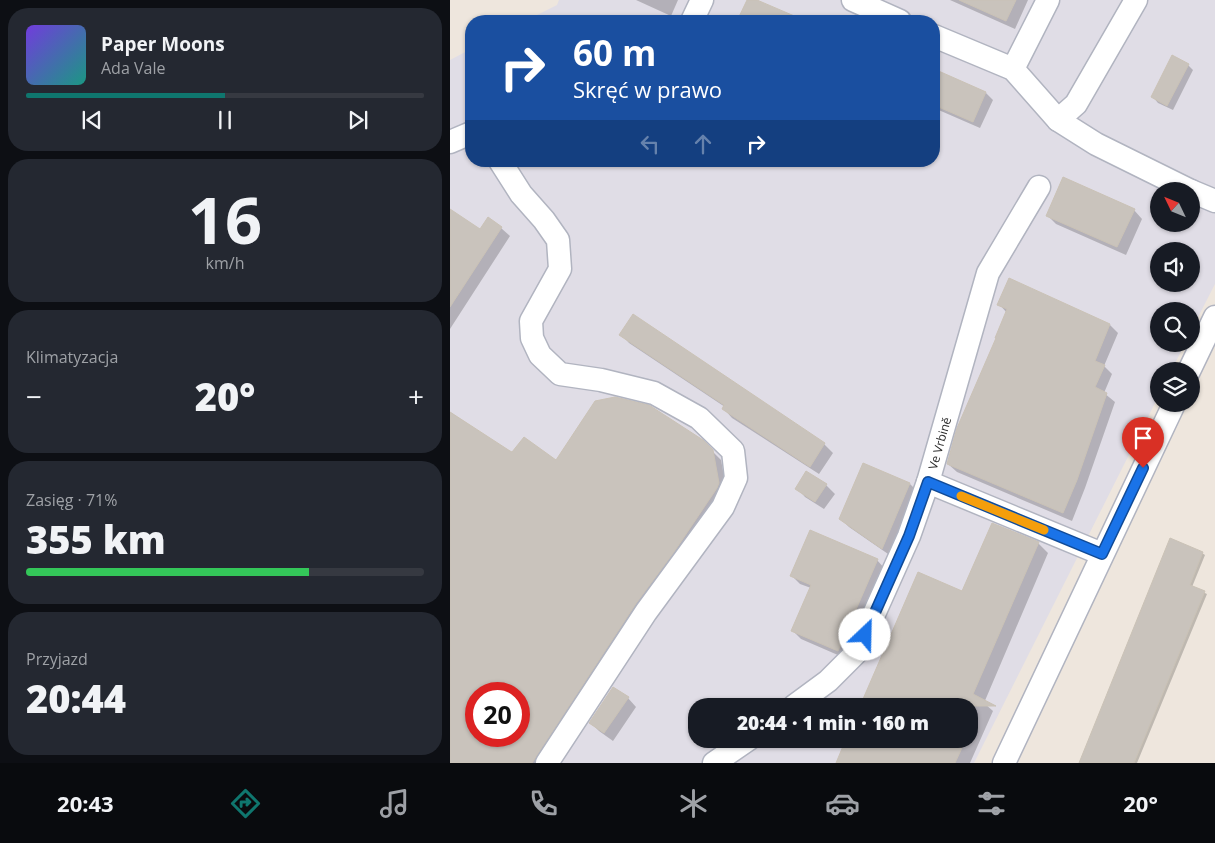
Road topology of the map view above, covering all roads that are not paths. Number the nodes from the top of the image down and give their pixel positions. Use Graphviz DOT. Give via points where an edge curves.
graph roads {
  1 [pos="702,0"];
  2 [pos="853,0"];
  3 [pos="1048,0"];
  4 [pos="1136,0"];
  5 [pos="695,15"];
  6 [pos="887,15"];
  7 [pos="940,39"];
  8 [pos="1013,69"];
  9 [pos="1058,120"];
  10 [pos="465,135"];
  11 [pos="450,142"];
  12 [pos="504,167"];
  13 [pos="1173,182"];
  14 [pos="1039,187"];
  15 [pos="1200,195"];
  16 [pos="1215,201"];
  17 [pos="1215,317"];
  18 [pos="1193,362"];
  19 [pos="1170,412"];
  20 [pos="928,482"];
  21 [pos="1102,554"];
  22 [pos="805,698"];
  23 [pos="736,748"];
  24 [pos="547,763"];
  25 [pos="714,763"];
  26 [pos="1004,763"];
  1 -- 5 [label="lane"];
  2 -- 6 [label="lane"];
  3 -- 8 [label="lane"];
  4 -- 9 [label="lane" via="1076,104"];
  7 -- 8 [label="lane"];
  8 -- 9 [label="lane"];
  9 -- 13 [label="lane" via="1096,144"];
  10 -- 11 [label="lane"];
  12 -- 24 [label="lane" via="558,240 560,269 531,321 532,338 540,355 560,374 654,393 699,418 733,451 736,478 723,507 646,612"];
  14 -- 20 [label="lane, Ve Vrbině" via="988,273"];
  15 -- 16 [label="lane"];
  17 -- 18 [label="lane"];
  19 -- 21 [label="lane"];
  20 -- 21 [label="lane"];
  20 -- 22 [label="lane, Ve Vrbině" via="909,536 857,652 828,681"];
  21 -- 26 [label="lane"];
  23 -- 25 [label="lane"];
}
